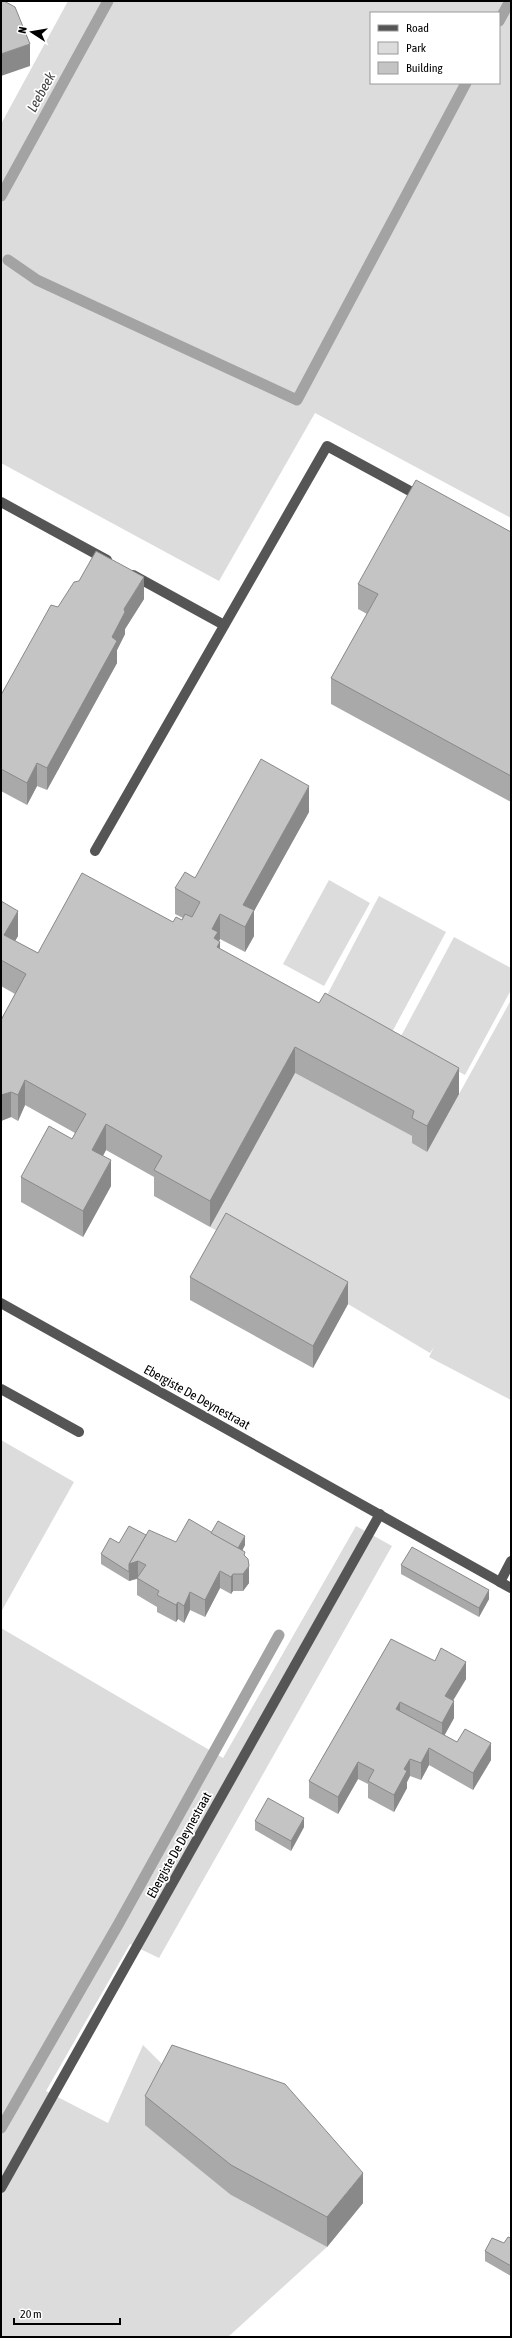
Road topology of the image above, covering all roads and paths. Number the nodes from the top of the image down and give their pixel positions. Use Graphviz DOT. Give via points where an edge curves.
graph roads {
  1 [pos="429,501"];
  2 [pos="1,502"];
  3 [pos="224,625"];
  4 [pos="95,851"];
  5 [pos="1,1303"];
  6 [pos="1,1389"];
  7 [pos="80,1432"];
  8 [pos="380,1514"];
  9 [pos="511,1561"];
  10 [pos="500,1582"];
  11 [pos="511,1588"];
  12 [pos="1,2188"];
  1 -- 3 [label="street" via="327,446"];
  2 -- 3 [label="street"];
  3 -- 4 [label="street"];
  5 -- 8 [label="street, Ebergiste De Deynestraat"];
  6 -- 7 [label="street"];
  8 -- 10 [label="street, Ebergiste De Deynestraat"];
  8 -- 12 [label="street, Ebergiste De Deynestraat"];
  9 -- 10 [label="street"];
  10 -- 11 [label="street, Ebergiste De Deynestraat"];
}
